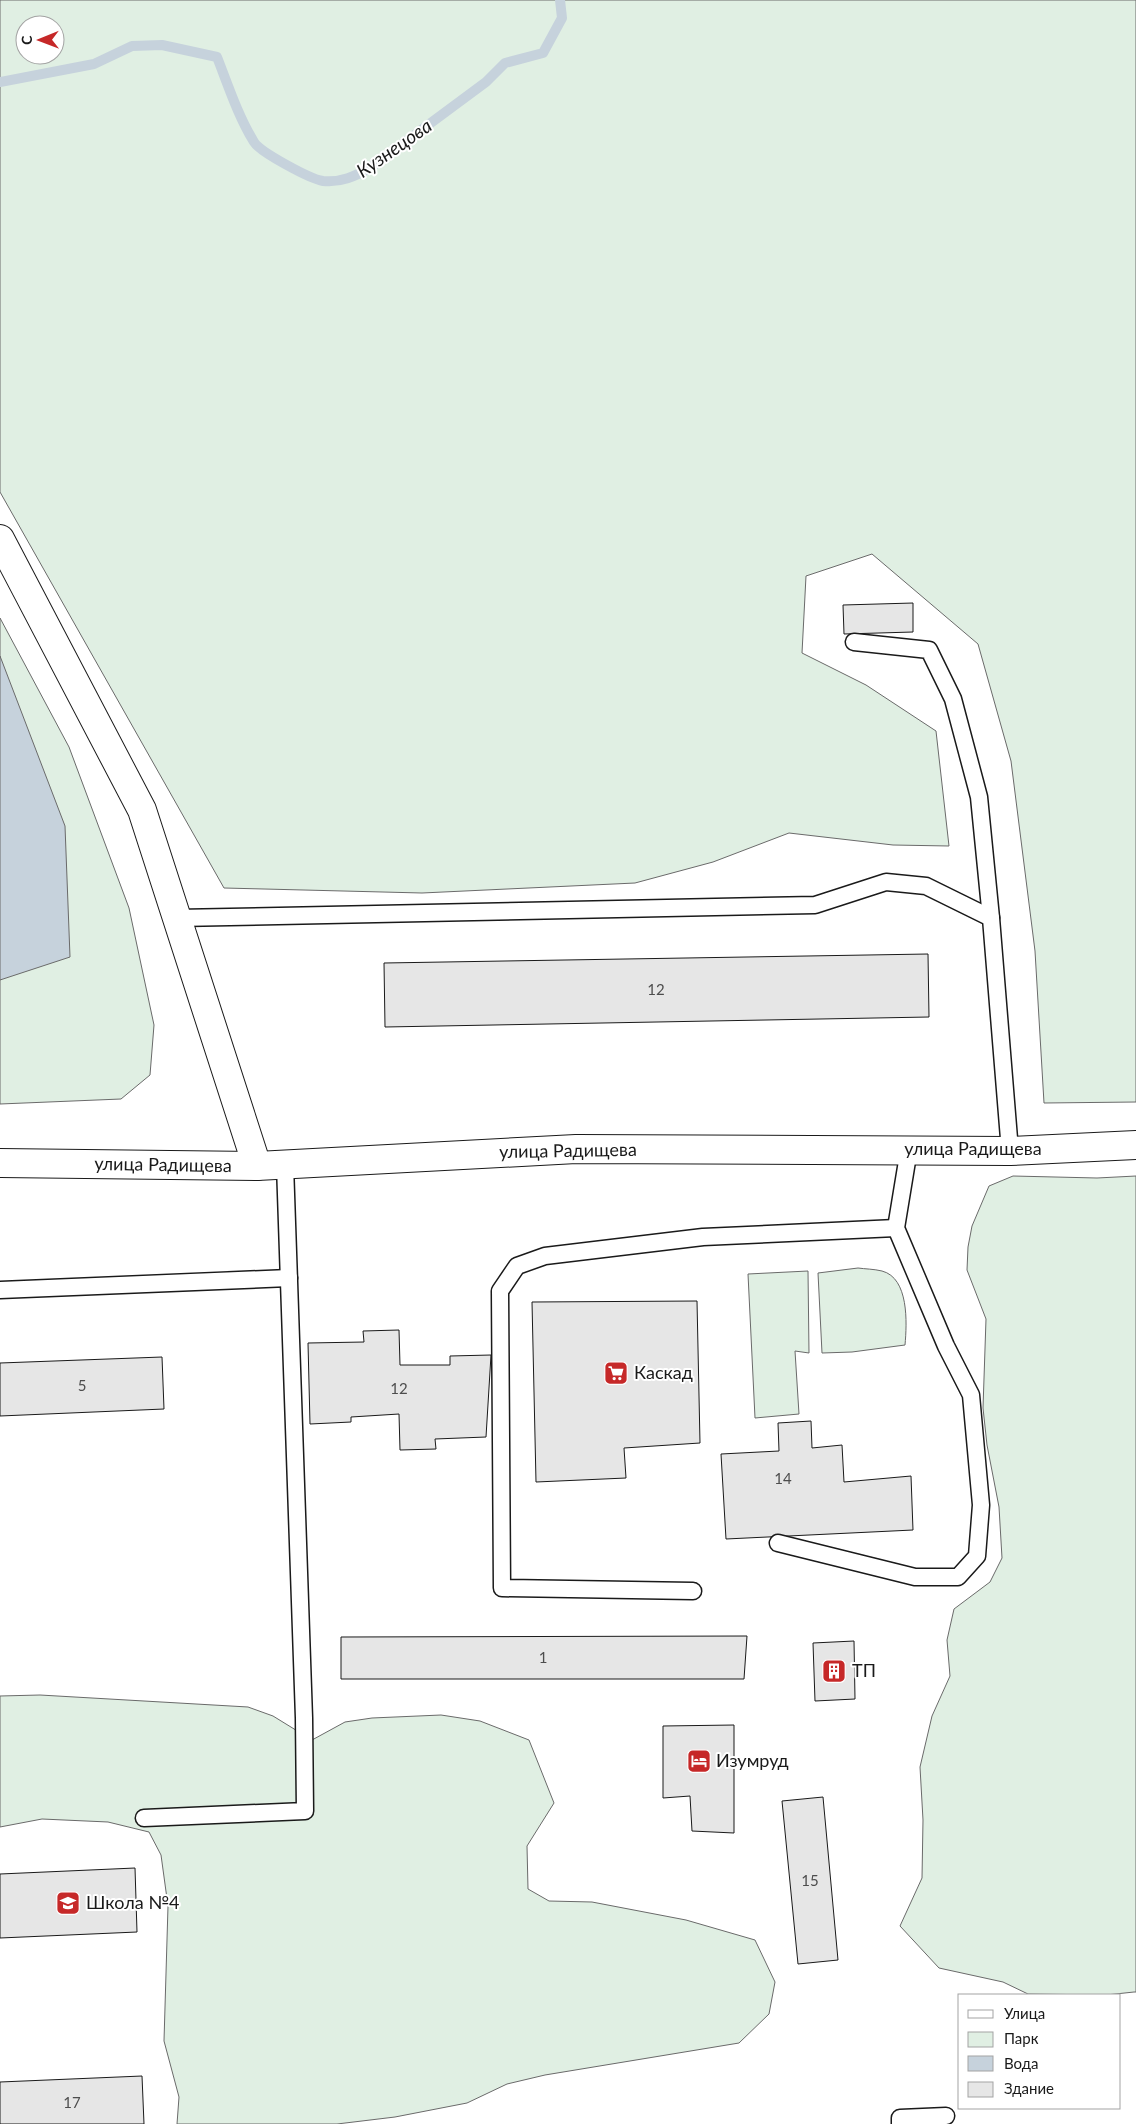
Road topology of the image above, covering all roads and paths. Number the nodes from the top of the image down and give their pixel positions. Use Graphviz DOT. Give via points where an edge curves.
graph roads {
  1 [pos="0,539"];
  2 [pos="854,642"];
  3 [pos="177,918"];
  4 [pos="991,918"];
  5 [pos="1136,1145"];
  6 [pos="909,1149"];
  7 [pos="1010,1151"];
  8 [pos="0,1163"];
  9 [pos="285,1165"];
  10 [pos="257,1166"];
  11 [pos="896,1228"];
  12 [pos="289,1278"];
  13 [pos="0,1290"];
  14 [pos="778,1543"];
  15 [pos="693,1591"];
  16 [pos="144,1818"];
  17 [pos="946,2116"];
  18 [pos="900,2124"];
  1 -- 3 [label="street" via="142,810"];
  2 -- 4 [label="lane" via="929,650 953,699 979,797"];
  3 -- 4 [label="lane" via="815,906 886,882 926,886"];
  3 -- 10 [label="street"];
  4 -- 7 [label="lane"];
  5 -- 7 [label="street, улица Радищева"];
  6 -- 7 [label="street, улица Радищева"];
  6 -- 9 [label="street, улица Радищева" via="576,1149"];
  6 -- 11 [label="lane"];
  8 -- 10 [label="street, улица Радищева"];
  9 -- 10 [label="street, улица Радищева"];
  9 -- 12 [label="lane"];
  11 -- 14 [label="lane" via="946,1346 971,1395 981,1505 977,1556 958,1577 915,1577"];
  11 -- 15 [label="lane" via="703,1237 545,1256 517,1266 500,1291 502,1588"];
  12 -- 13 [label="lane"];
  12 -- 16 [label="lane" via="305,1811"];
  17 -- 18 [label="lane" via="900,2118"];
}
